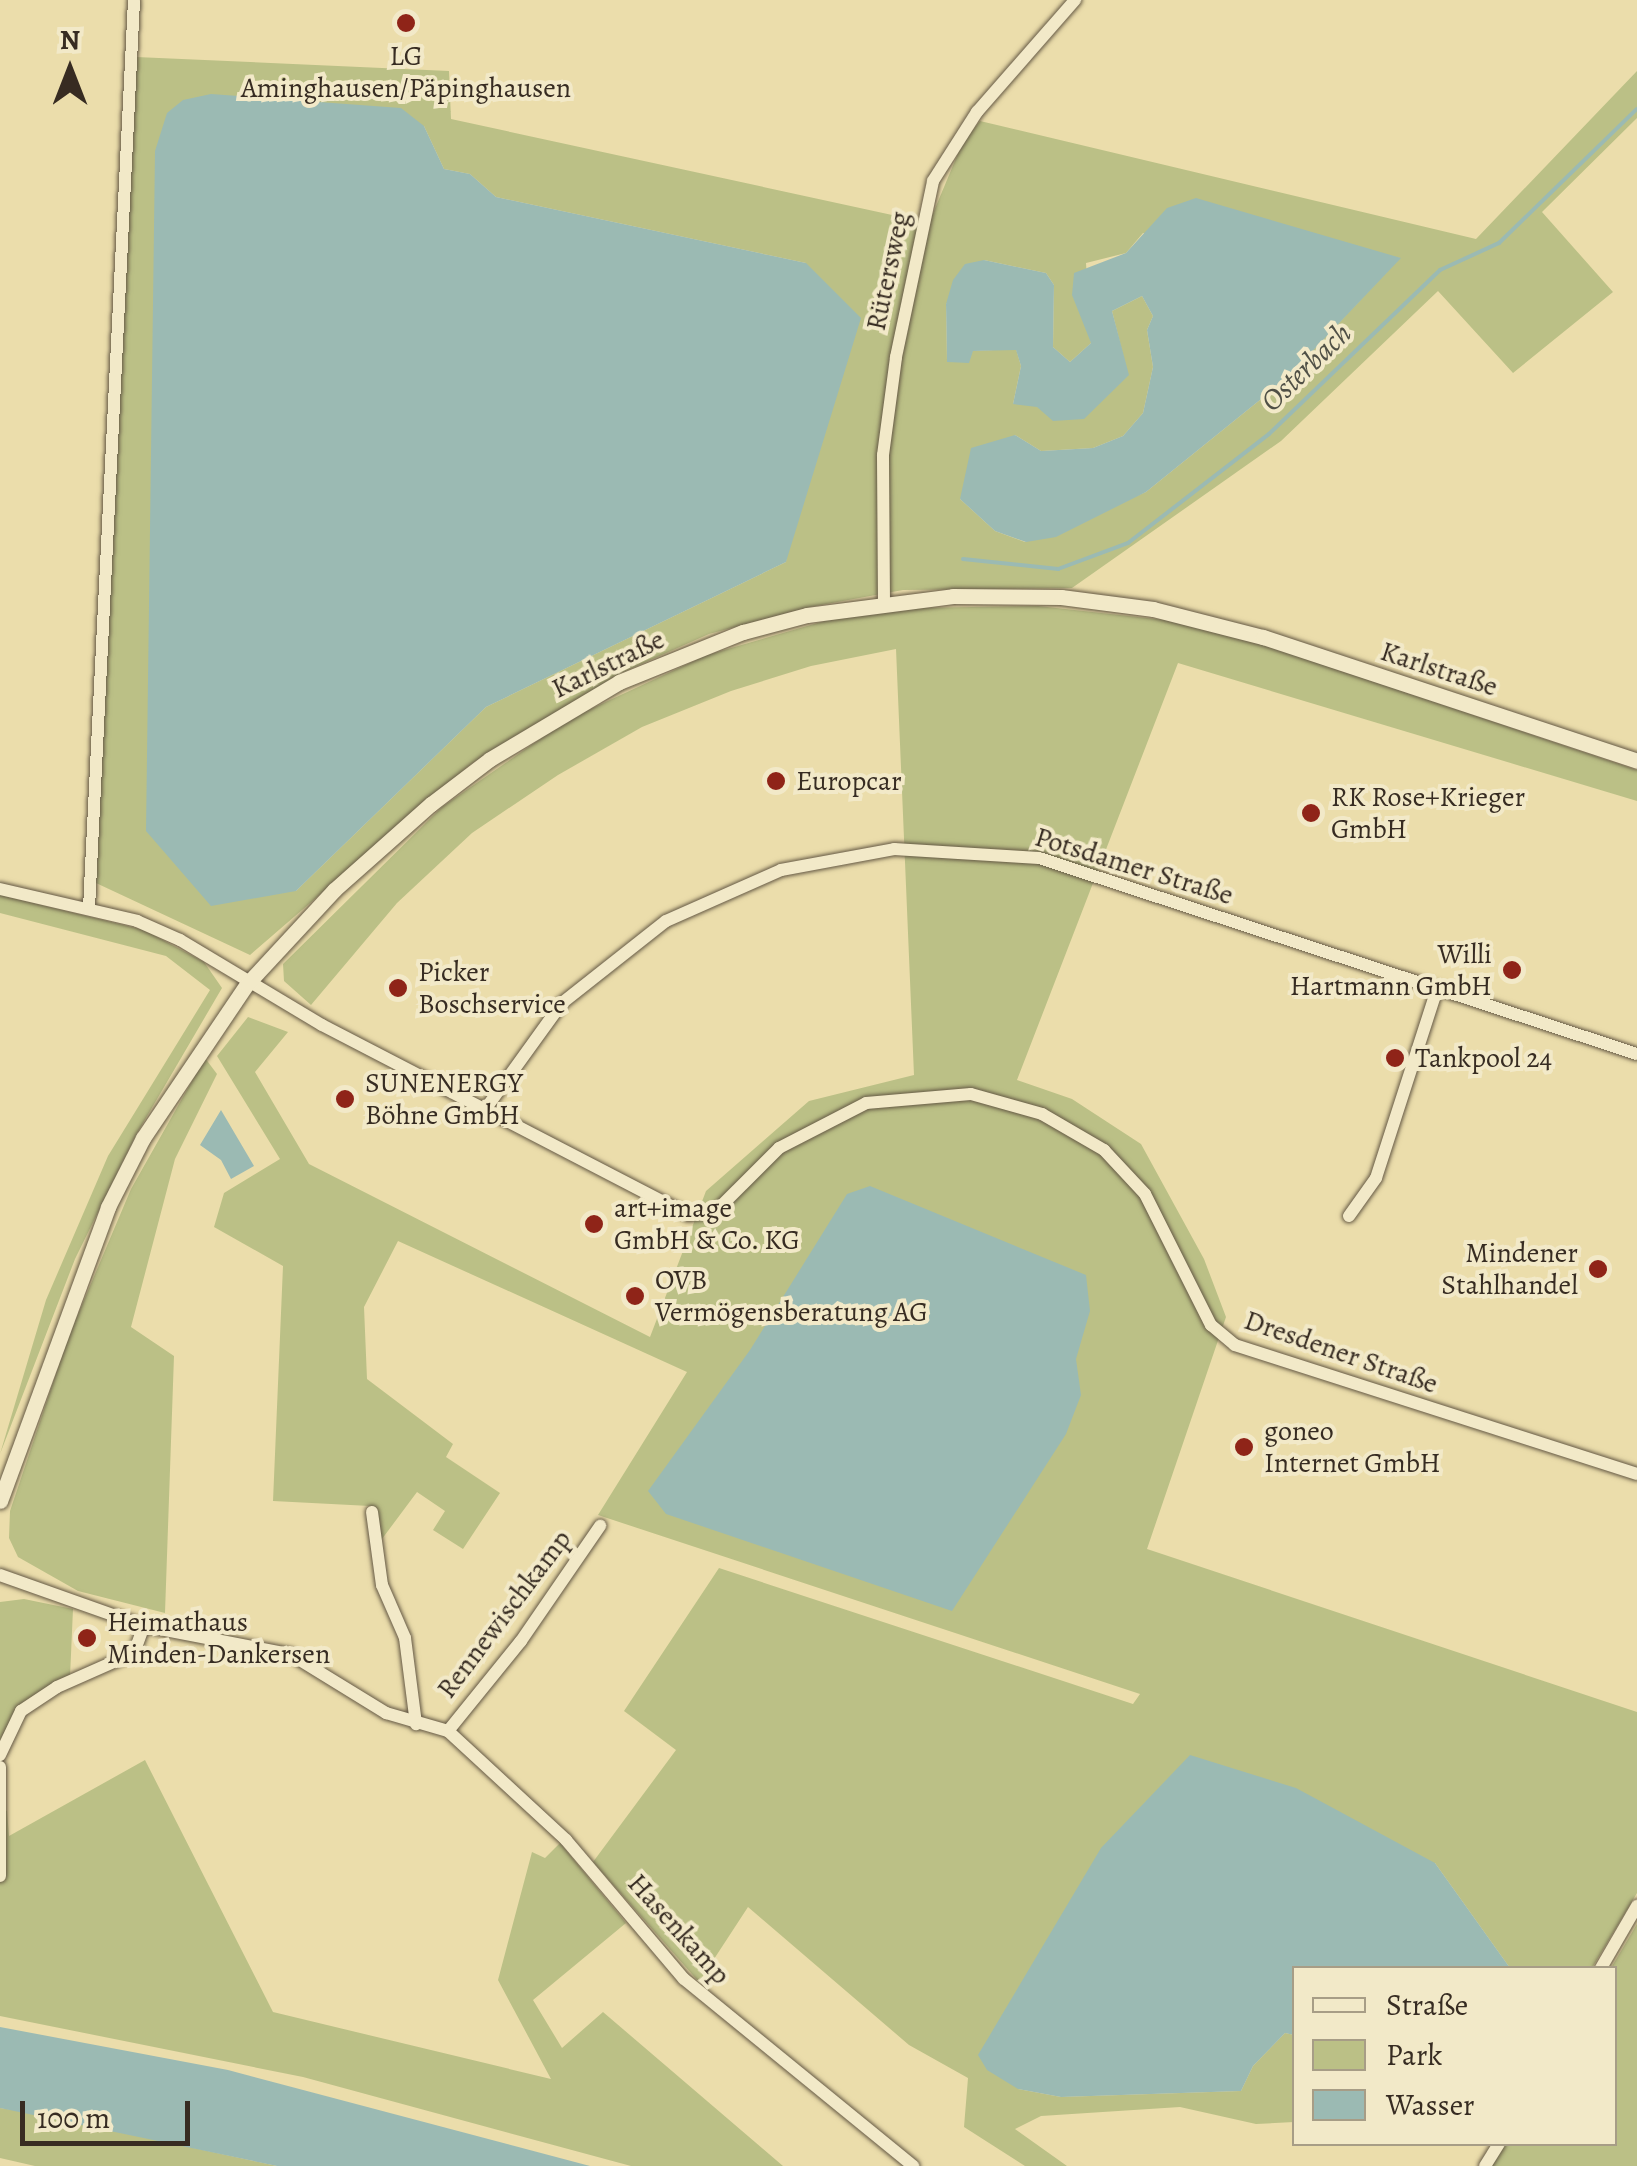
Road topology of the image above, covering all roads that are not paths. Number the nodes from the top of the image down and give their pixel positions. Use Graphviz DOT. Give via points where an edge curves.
graph roads {
  1 [pos="134,0"];
  2 [pos="1075,0"];
  3 [pos="884,602"];
  4 [pos="1637,761"];
  5 [pos="0,889"];
  6 [pos="89,908"];
  7 [pos="247,984"];
  8 [pos="1437,989"];
  9 [pos="1637,1054"];
  10 [pos="484,1112"];
  11 [pos="1349,1216"];
  12 [pos="1637,1474"];
  13 [pos="0,1501"];
  14 [pos="372,1512"];
  15 [pos="600,1526"];
  16 [pos="0,1575"];
  17 [pos="144,1626"];
  18 [pos="416,1724"];
  19 [pos="448,1731"];
  20 [pos="0,1754"];
  21 [pos="0,1767"];
  22 [pos="0,1876"];
  23 [pos="1637,1906"];
  24 [pos="1601,1966"];
  25 [pos="913,2166"];
  1 -- 6 [label="street"];
  2 -- 3 [label="street, Rütersweg" via="976,112 932,181 883,455"];
  3 -- 4 [label="street, Karlstraße" via="1015,595 1153,609 1263,637"];
  3 -- 7 [label="street, Karlstraße" via="743,632 620,682 550,721 381,846"];
  5 -- 6 [label="street"];
  6 -- 7 [label="street" via="180,940"];
  7 -- 10 [label="street"];
  7 -- 13 [label="street, Karlstraße" via="144,1138 108,1207"];
  8 -- 9 [label="street, Potsdamer Straße"];
  8 -- 10 [label="street, Potsdamer Straße" via="1040,858 936,848 858,853 741,885 636,941 530,1038"];
  8 -- 11 [label="street" via="1376,1178"];
  10 -- 12 [label="street, Dresdener Straße" via="700,1216 714,1212 778,1148 836,1114 902,1095 972,1094 1008,1102 1076,1132 1128,1174 1165,1226 1210,1325 1234,1346"];
  14 -- 18 [label="street" via="382,1585 405,1638"];
  15 -- 19 [label="street, Rennewischkamp"];
  16 -- 17 [label="street"];
  17 -- 18 [label="street" via="290,1654"];
  17 -- 20 [label="street" via="134,1653 21,1711"];
  18 -- 19 [label="street"];
  19 -- 25 [label="street, Hasenkamp" via="566,1840 684,1979"];
  21 -- 22 [label="street"];
  23 -- 24 [label="street"];
}
